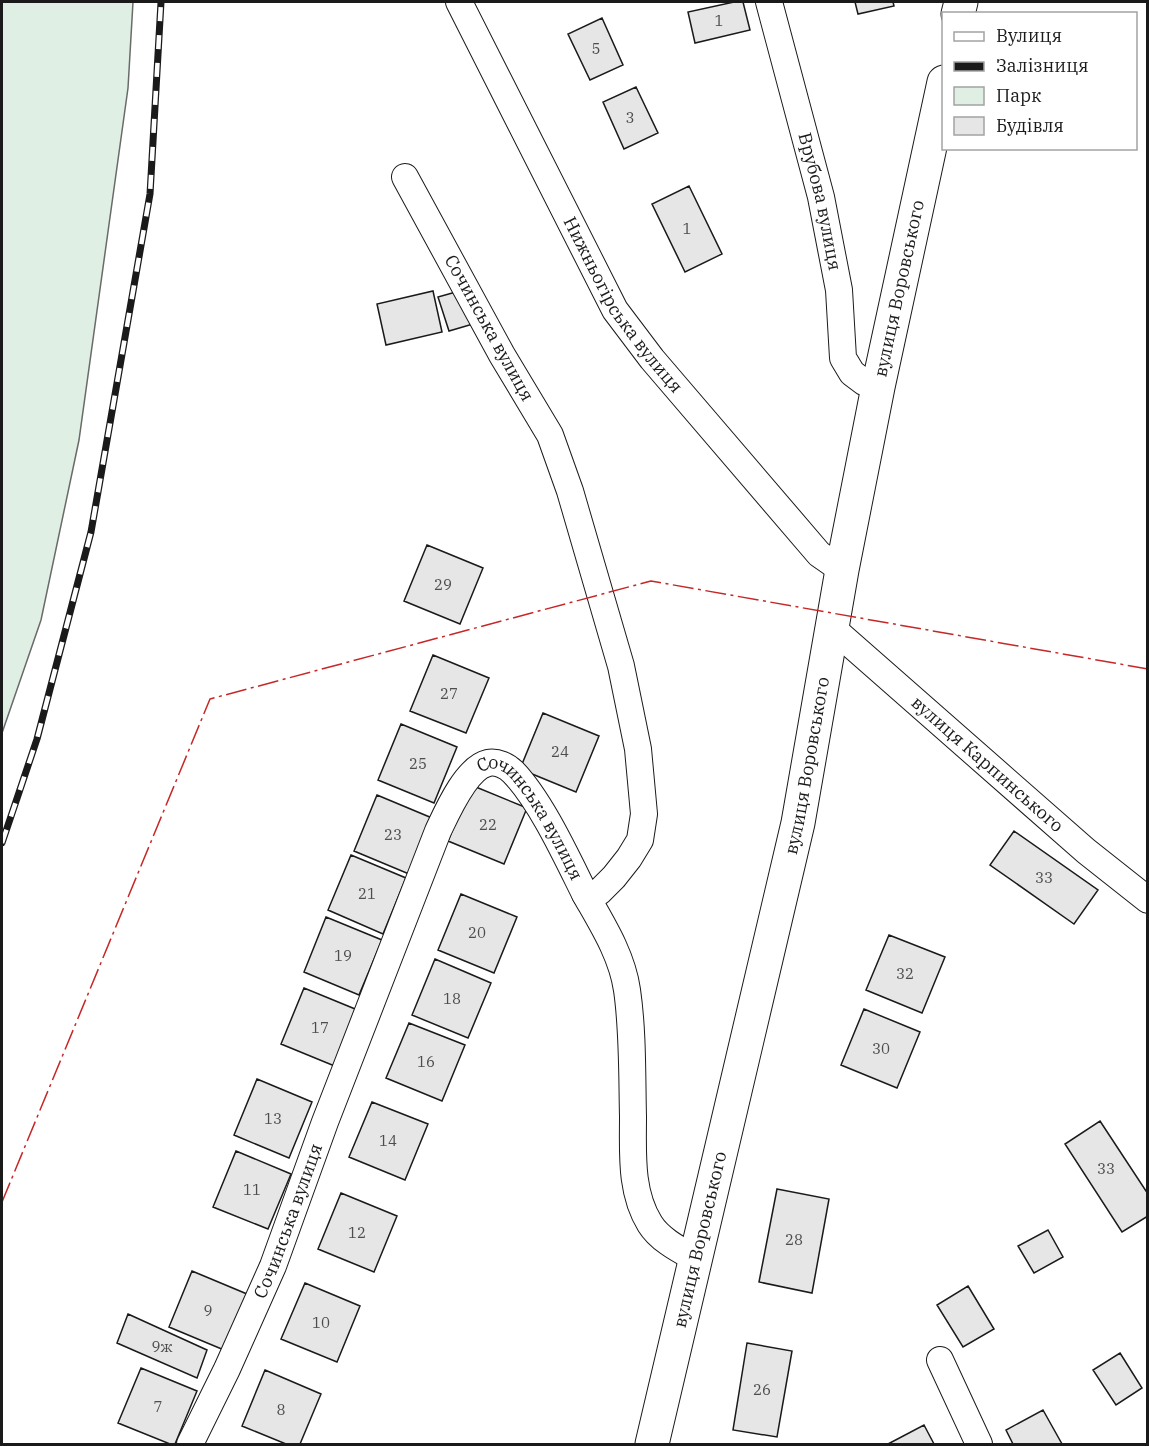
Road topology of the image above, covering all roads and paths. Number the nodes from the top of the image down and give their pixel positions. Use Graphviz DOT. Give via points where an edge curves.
graph roads {
  1 [pos="459,2"];
  2 [pos="769,2"];
  3 [pos="942,91"];
  4 [pos="405,177"];
  5 [pos="878,387"];
  6 [pos="842,570"];
  7 [pos="831,627"];
  8 [pos="585,894"];
  9 [pos="1148,900"];
  10 [pos="696,1259"];
  11 [pos="940,1360"];
  12 [pos="190,1444"];
  13 [pos="652,1444"];
  14 [pos="979,1444"];
  1 -- 6 [label="street, Нижньогірська вулиця" via="615,310 652,359 819,554"];
  2 -- 5 [label="street, Врубова вулиця" via="821,197 839,290 843,358 852,373"];
  3 -- 5 [label="street, вулиця Воровського"];
  4 -- 8 [label="street, Сочинська вулиця" via="550,435 621,666 638,749 644,814 640,840 599,892"];
  5 -- 6 [label="street, вулиця Воровського"];
  6 -- 7 [label="street, вулиця Воровського"];
  7 -- 9 [label="street, вулиця Карпинського" via="1086,851"];
  7 -- 10 [label="street, вулиця Воровського" via="798,823"];
  8 -- 10 [label="street" via="613,943 627,987 638,1200 650,1225"];
  8 -- 12 [label="street, Сочинська вулиця" via="554,834 512,771 499,763 478,767 455,797 438,831 273,1266"];
  10 -- 13 [label="street, вулиця Воровського"];
  11 -- 14 [label="street"];
}
